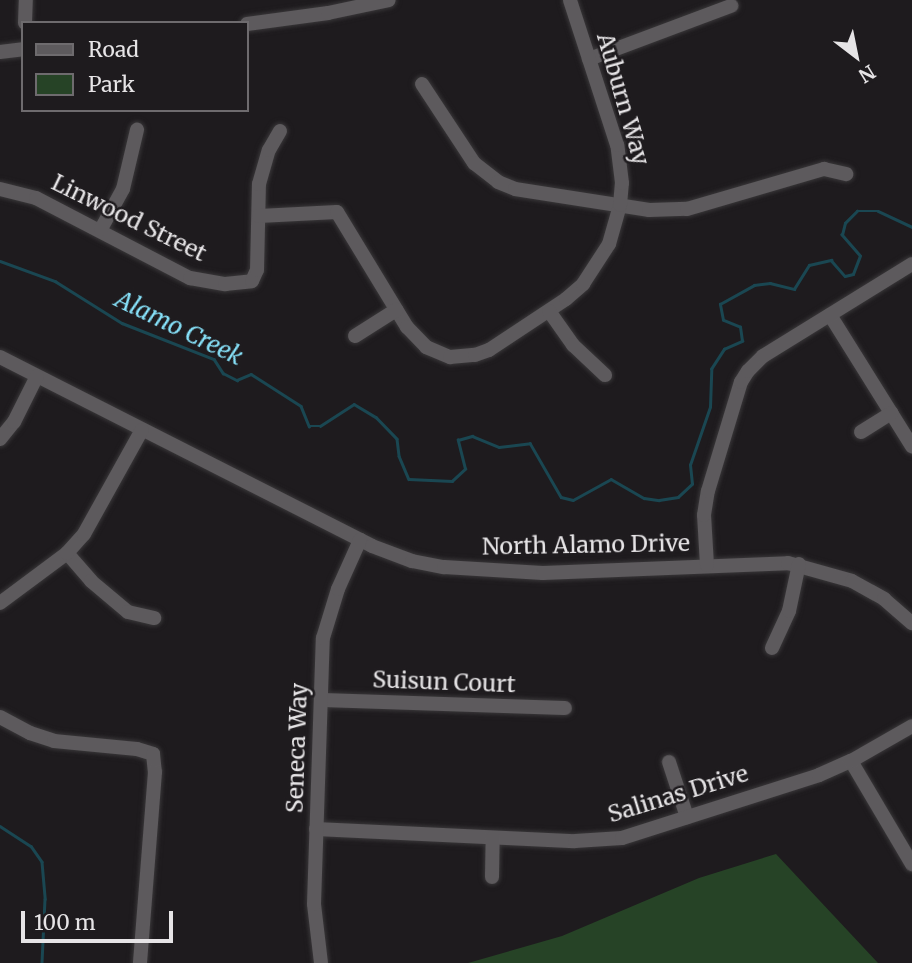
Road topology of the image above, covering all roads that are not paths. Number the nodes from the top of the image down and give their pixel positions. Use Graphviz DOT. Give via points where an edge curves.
graph roads {
  1 [pos="26,0"];
  2 [pos="389,0"];
  3 [pos="570,0"];
  4 [pos="356,4"];
  5 [pos="731,6"];
  6 [pos="25,21"];
  7 [pos="248,24"];
  8 [pos="21,50"];
  9 [pos="0,52"];
  10 [pos="589,60"];
  11 [pos="422,84"];
  12 [pos="136,130"];
  13 [pos="280,131"];
  14 [pos="846,174"];
  15 [pos="0,189"];
  16 [pos="620,205"];
  17 [pos="259,216"];
  18 [pos="101,229"];
  19 [pos="912,264"];
  20 [pos="396,310"];
  21 [pos="549,311"];
  22 [pos="830,315"];
  23 [pos="355,336"];
  24 [pos="0,357"];
  25 [pos="605,375"];
  26 [pos="37,376"];
  27 [pos="891,412"];
  28 [pos="142,430"];
  29 [pos="861,432"];
  30 [pos="0,439"];
  31 [pos="912,446"];
  32 [pos="360,540"];
  33 [pos="67,553"];
  34 [pos="799,564"];
  35 [pos="707,565"];
  36 [pos="0,603"];
  37 [pos="909,614"];
  38 [pos="154,618"];
  39 [pos="772,648"];
  40 [pos="322,700"];
  41 [pos="565,708"];
  42 [pos="0,717"];
  43 [pos="912,726"];
  44 [pos="852,761"];
  45 [pos="670,762"];
  46 [pos="687,817"];
  47 [pos="316,830"];
  48 [pos="493,838"];
  49 [pos="912,864"];
  50 [pos="492,877"];
  51 [pos="140,963"];
  52 [pos="321,963"];
  1 -- 6 [label="street"];
  2 -- 4 [label="street"];
  3 -- 10 [label="street, Auburn Way"];
  4 -- 7 [label="street"];
  5 -- 10 [label="street"];
  8 -- 9 [label="street"];
  10 -- 16 [label="street, Auburn Way" via="620,157"];
  11 -- 16 [label="street" via="461,147 498,182"];
  12 -- 18 [label="street" via="123,189"];
  13 -- 17 [label="street, Linwood Street" via="262,169"];
  14 -- 16 [label="street" via="824,169 687,209"];
  15 -- 18 [label="street, Linwood Street" via="22,192"];
  16 -- 21 [label="street, Auburn Way" via="609,244 583,284"];
  17 -- 18 [label="street, Linwood Street" via="257,271 251,281 238,283 190,278"];
  17 -- 20 [label="street, Auburn Way" via="337,212"];
  19 -- 22 [label="street"];
  20 -- 21 [label="street, Auburn Way" via="426,347 463,358 489,350"];
  20 -- 23 [label="street"];
  21 -- 25 [label="street" via="573,345"];
  22 -- 27 [label="street"];
  22 -- 35 [label="street" via="763,356 741,382 708,491 704,515"];
  24 -- 26 [label="street, North Alamo Drive"];
  26 -- 28 [label="street, North Alamo Drive"];
  26 -- 30 [label="street"];
  27 -- 29 [label="street"];
  27 -- 31 [label="street"];
  28 -- 32 [label="street, North Alamo Drive"];
  28 -- 33 [label="street" via="84,534"];
  32 -- 35 [label="street, North Alamo Drive" via="412,561 478,570 569,572"];
  32 -- 40 [label="street, Seneca Way" via="328,616"];
  33 -- 36 [label="street"];
  33 -- 38 [label="street" via="128,612"];
  34 -- 35 [label="street, North Alamo Drive"];
  34 -- 37 [label="street, North Alamo Drive" via="852,581"];
  34 -- 39 [label="street" via="789,611"];
  40 -- 41 [label="street, Suisun Court"];
  40 -- 47 [label="street, Seneca Way"];
  42 -- 51 [label="street" via="54,741 152,754 155,772"];
  43 -- 44 [label="street, Salinas Drive"];
  44 -- 46 [label="street, Salinas Drive"];
  44 -- 49 [label="street"];
  45 -- 46 [label="street"];
  46 -- 48 [label="street, Salinas Drive" via="605,840"];
  47 -- 48 [label="street, Salinas Drive"];
  47 -- 52 [label="street, Seneca Way" via="314,904"];
  48 -- 50 [label="street"];
}
